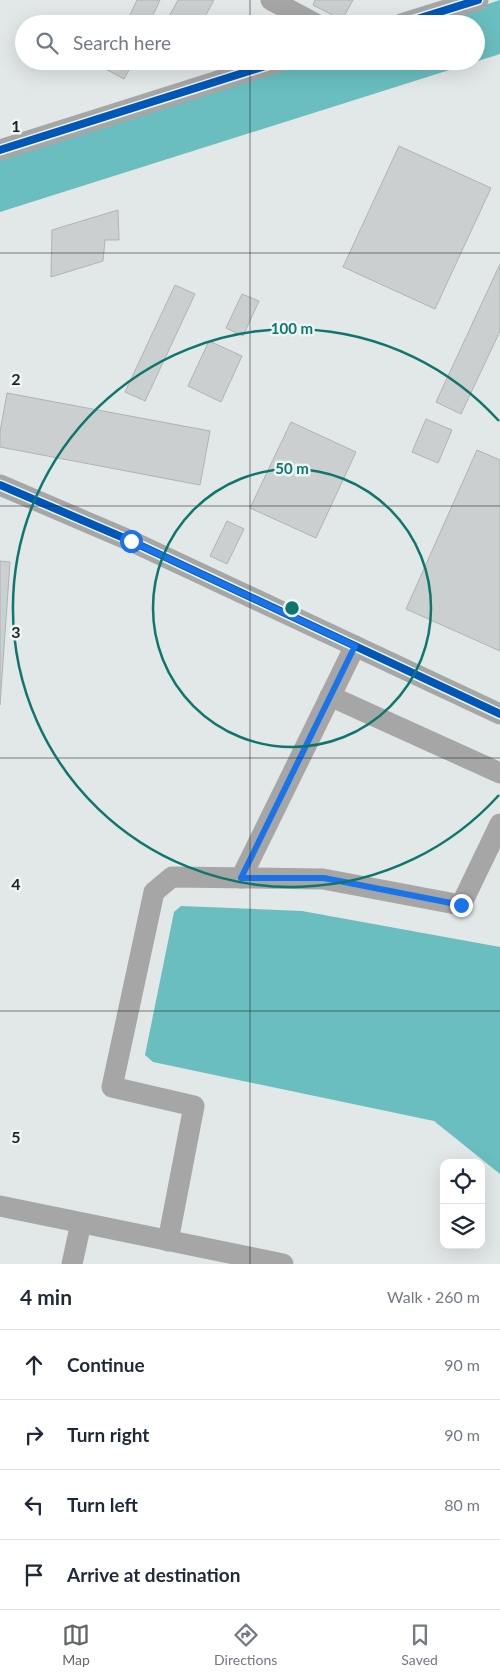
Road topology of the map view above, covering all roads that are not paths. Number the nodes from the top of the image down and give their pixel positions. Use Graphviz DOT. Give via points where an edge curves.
graph roads {
  1 [pos="271,0"];
  2 [pos="478,0"];
  3 [pos="299,15"];
  4 [pos="430,15"];
  5 [pos="253,70"];
  6 [pos="0,150"];
  7 [pos="0,485"];
  8 [pos="355,646"];
  9 [pos="330,696"];
  10 [pos="500,714"];
  11 [pos="500,773"];
  12 [pos="500,824"];
  13 [pos="241,878"];
  14 [pos="0,1206"];
  15 [pos="81,1223"];
  16 [pos="168,1240"];
  17 [pos="72,1264"];
  18 [pos="283,1264"];
  1 -- 3 [label="street"];
  2 -- 4 [label="street"];
  5 -- 6 [label="street"];
  7 -- 8 [label="street" via="131,541"];
  8 -- 9 [label="street"];
  8 -- 10 [label="street"];
  9 -- 11 [label="street"];
  9 -- 13 [label="street"];
  12 -- 13 [label="street" via="461,905 324,878"];
  13 -- 16 [label="street" via="172,877 154,892 112,1087 194,1106"];
  14 -- 15 [label="street"];
  15 -- 16 [label="street"];
  15 -- 17 [label="street"];
  16 -- 18 [label="street"];
}
